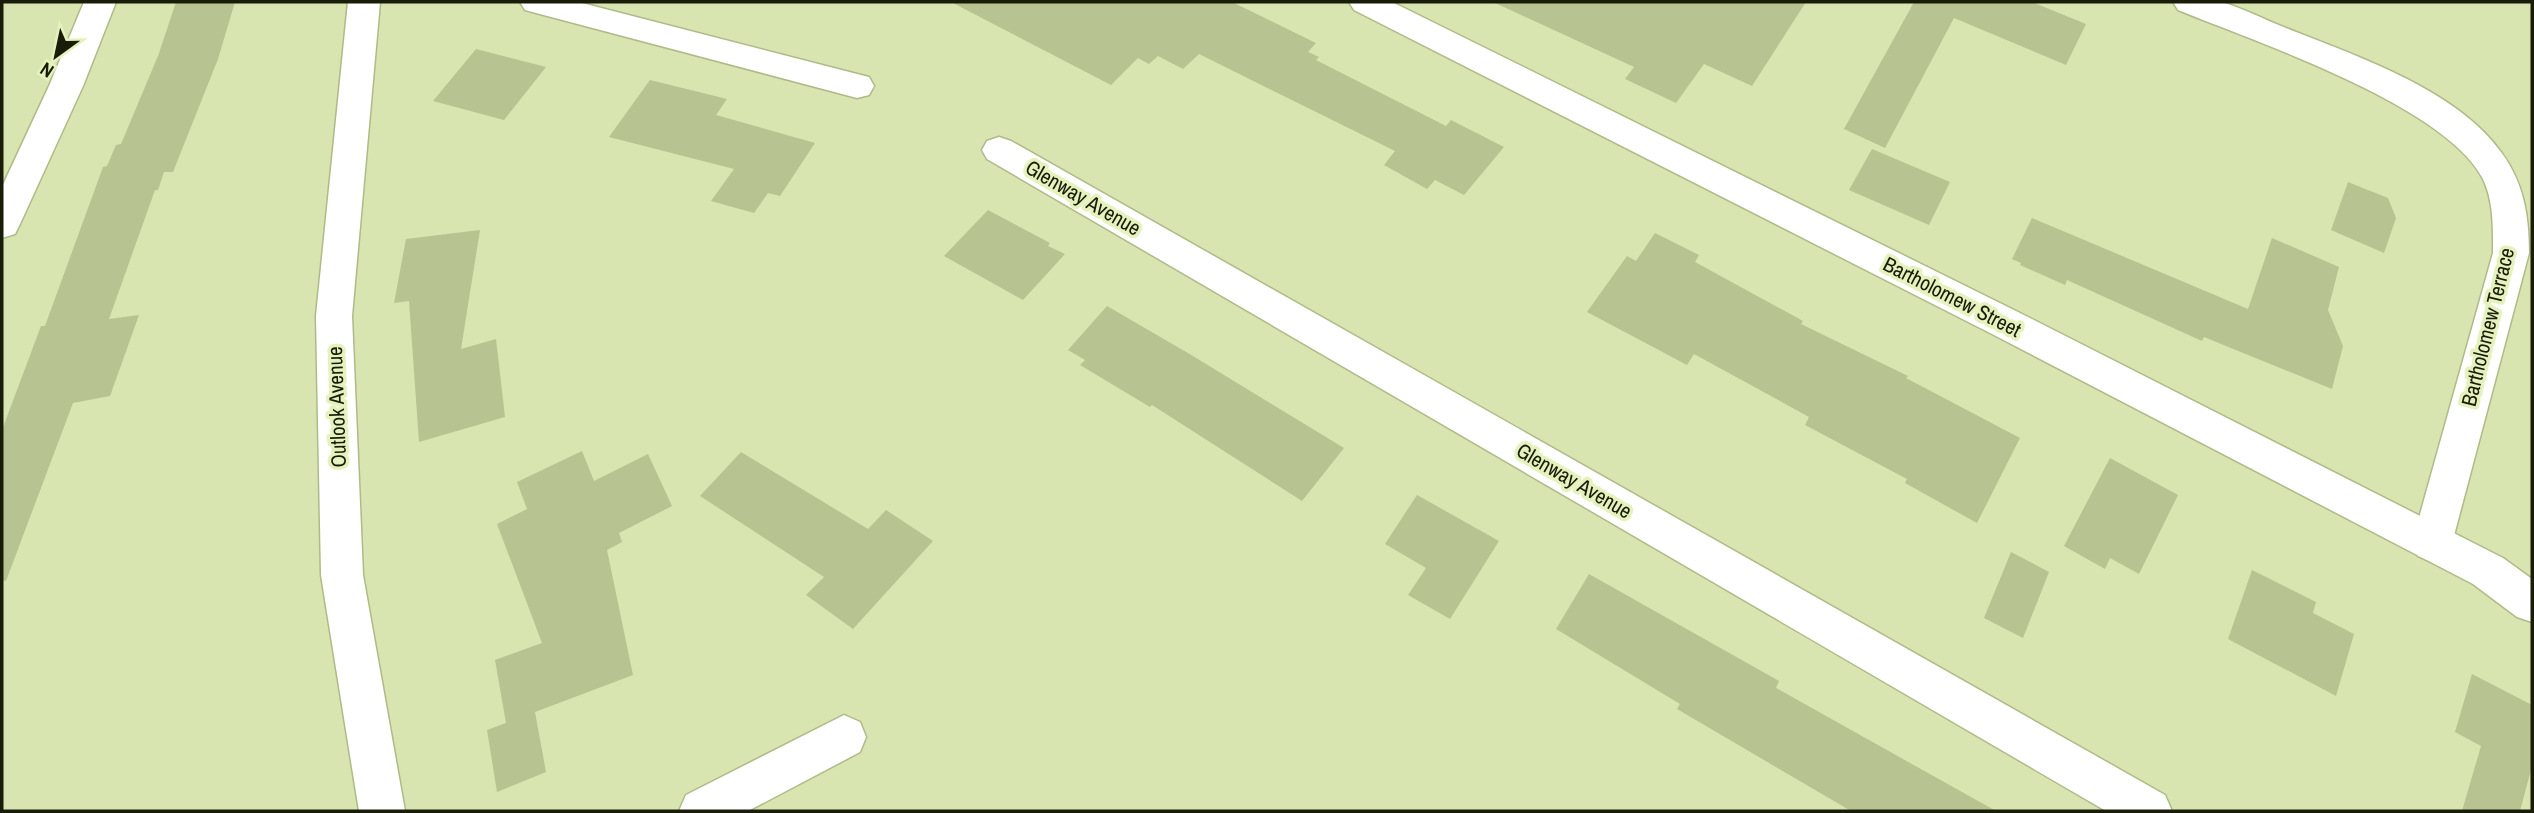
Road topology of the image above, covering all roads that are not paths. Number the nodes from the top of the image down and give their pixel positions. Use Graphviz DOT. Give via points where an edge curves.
graph roads {
  1 [pos="100,2"];
  2 [pos="364,2"];
  3 [pos="536,2"];
  4 [pos="1365,2"];
  5 [pos="2189,2"];
  6 [pos="857,86"];
  7 [pos="999,150"];
  8 [pos="17,163"];
  9 [pos="2,224"];
  10 [pos="2431,542"];
  11 [pos="2532,603"];
  12 [pos="844,737"];
  13 [pos="382,811"];
  14 [pos="702,811"];
  15 [pos="2149,811"];
  1 -- 8 [label="street"];
  2 -- 13 [label="street, Outlook Avenue" via="334,316 342,575"];
  3 -- 6 [label="street"];
  4 -- 10 [label="street, Bartholomew Street"];
  5 -- 10 [label="street, Bartholomew Terrace" via="2324,58 2440,115 2473,141 2496,172 2511,212 2511,253"];
  7 -- 15 [label="street, Glenway Avenue"];
  8 -- 9 [label="street"];
  10 -- 11 [label="street, Bartholomew Street" via="2488,571"];
  12 -- 14 [label="street"];
}
